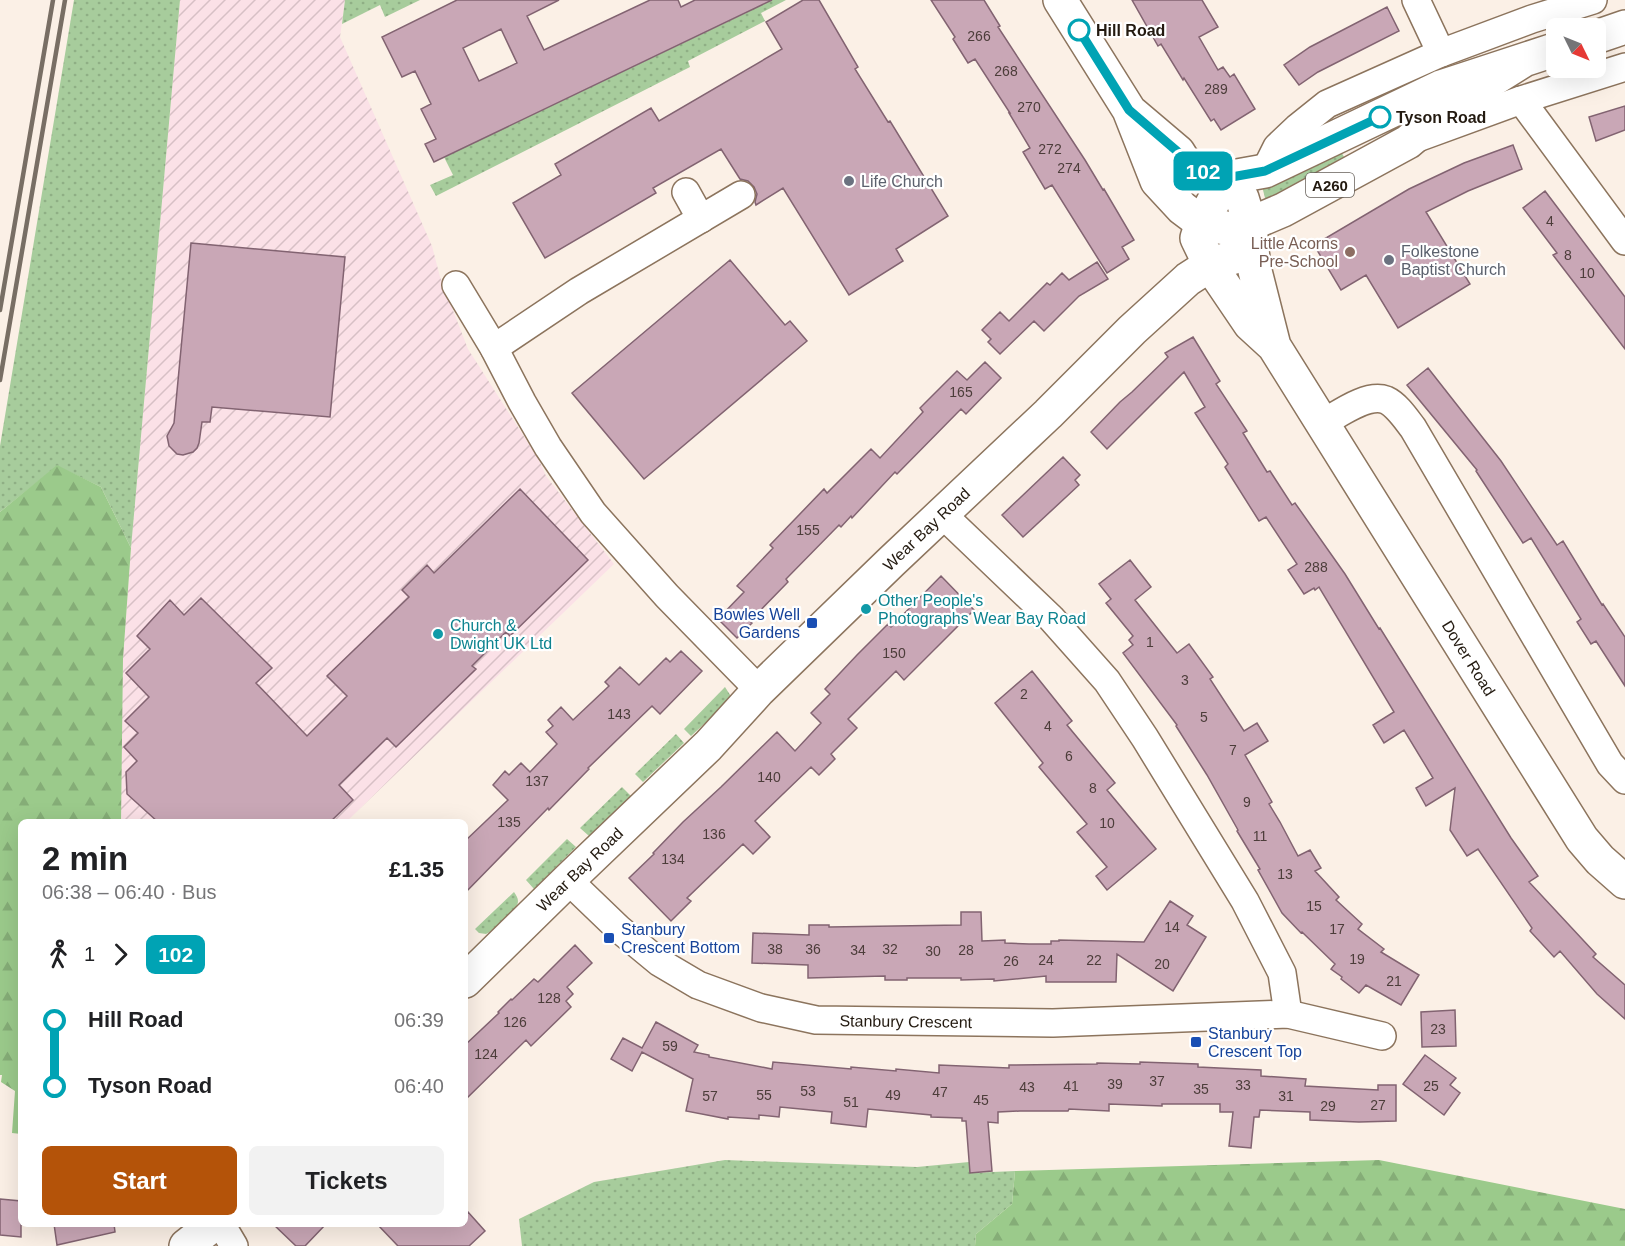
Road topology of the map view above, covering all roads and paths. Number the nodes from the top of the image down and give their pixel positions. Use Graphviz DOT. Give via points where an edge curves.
graph roads {
  1 [pos="1060,0"];
  2 [pos="1416,0"];
  3 [pos="1593,0"];
  4 [pos="1625,27"];
  5 [pos="1606,34"];
  6 [pos="1441,53"];
  7 [pos="1546,53"];
  8 [pos="1524,60"];
  9 [pos="1625,67"];
  10 [pos="1521,100"];
  11 [pos="1129,110"];
  12 [pos="1408,142"];
  13 [pos="1265,171"];
  14 [pos="1226,178"];
  15 [pos="686,192"];
  16 [pos="741,195"];
  17 [pos="701,219"];
  18 [pos="1202,223"];
  19 [pos="1251,238"];
  20 [pos="1625,241"];
  21 [pos="1210,265"];
  22 [pos="456,285"];
  23 [pos="1274,346"];
  24 [pos="494,348"];
  25 [pos="1323,423"];
  26 [pos="942,514"];
  27 [pos="759,690"];
  28 [pos="1625,780"];
  29 [pos="568,880"];
  30 [pos="1625,882"];
  31 [pos="468,978"];
  32 [pos="1288,1014"];
  33 [pos="1382,1036"];
  34 [pos="210,1227"];
  35 [pos="223,1227"];
  36 [pos="186,1246"];
  37 [pos="234,1246"];
  1 -- 11 [label="street, A260"];
  2 -- 6 [label="street"];
  3 -- 6 [label="street"];
  4 -- 5 [label="street"];
  6 -- 13 [label="street" via="1327,104 1277,147"];
  7 -- 8 [label="street, A260"];
  8 -- 12 [label="street, A260" via="1449,107"];
  8 -- 13 [label="street, A260" via="1441,87"];
  9 -- 10 [label="street"];
  10 -- 12 [label="street"];
  10 -- 20 [label="street"];
  11 -- 14 [label="street, A260" via="1178,152 1185,163"];
  11 -- 18 [label="street, A260" via="1157,181"];
  12 -- 19 [label="street, A260" via="1283,210"];
  13 -- 14 [label="street, A260"];
  14 -- 18 [label="street"];
  14 -- 19 [label="street, Dover Road" via="1242,198"];
  15 -- 17 [label="street"];
  16 -- 17 [label="street"];
  17 -- 24 [label="street" via="579,291"];
  18 -- 19 [label="street, A260"];
  18 -- 21 [label="street, Dover Road" via="1197,238"];
  19 -- 21 [label="street, Wear Bay Road"];
  19 -- 23 [label="street, Dover Road"];
  21 -- 23 [label="street, Dover Road" via="1250,324"];
  21 -- 26 [label="street, Wear Bay Road" via="1188,279 1132,330"];
  22 -- 24 [label="street"];
  23 -- 25 [label="street, Dover Road"];
  24 -- 27 [label="street" via="548,447 593,513"];
  25 -- 28 [label="street" via="1362,401 1386,400 1397,409 1413,428 1610,764"];
  25 -- 30 [label="street, Dover Road" via="1582,839"];
  26 -- 27 [label="street, Wear Bay Road"];
  26 -- 32 [label="street" via="1051,618 1107,681 1245,901 1282,972"];
  27 -- 29 [label="street, Wear Bay Road" via="708,746"];
  29 -- 31 [label="street, Wear Bay Road"];
  29 -- 32 [label="street, Stanbury Crescent" via="659,962 698,985 760,1008 816,1020 1053,1023"];
  32 -- 33 [label="street, Stanbury Crescent"];
  34 -- 36 [label="street"];
  35 -- 37 [label="street"];
}
